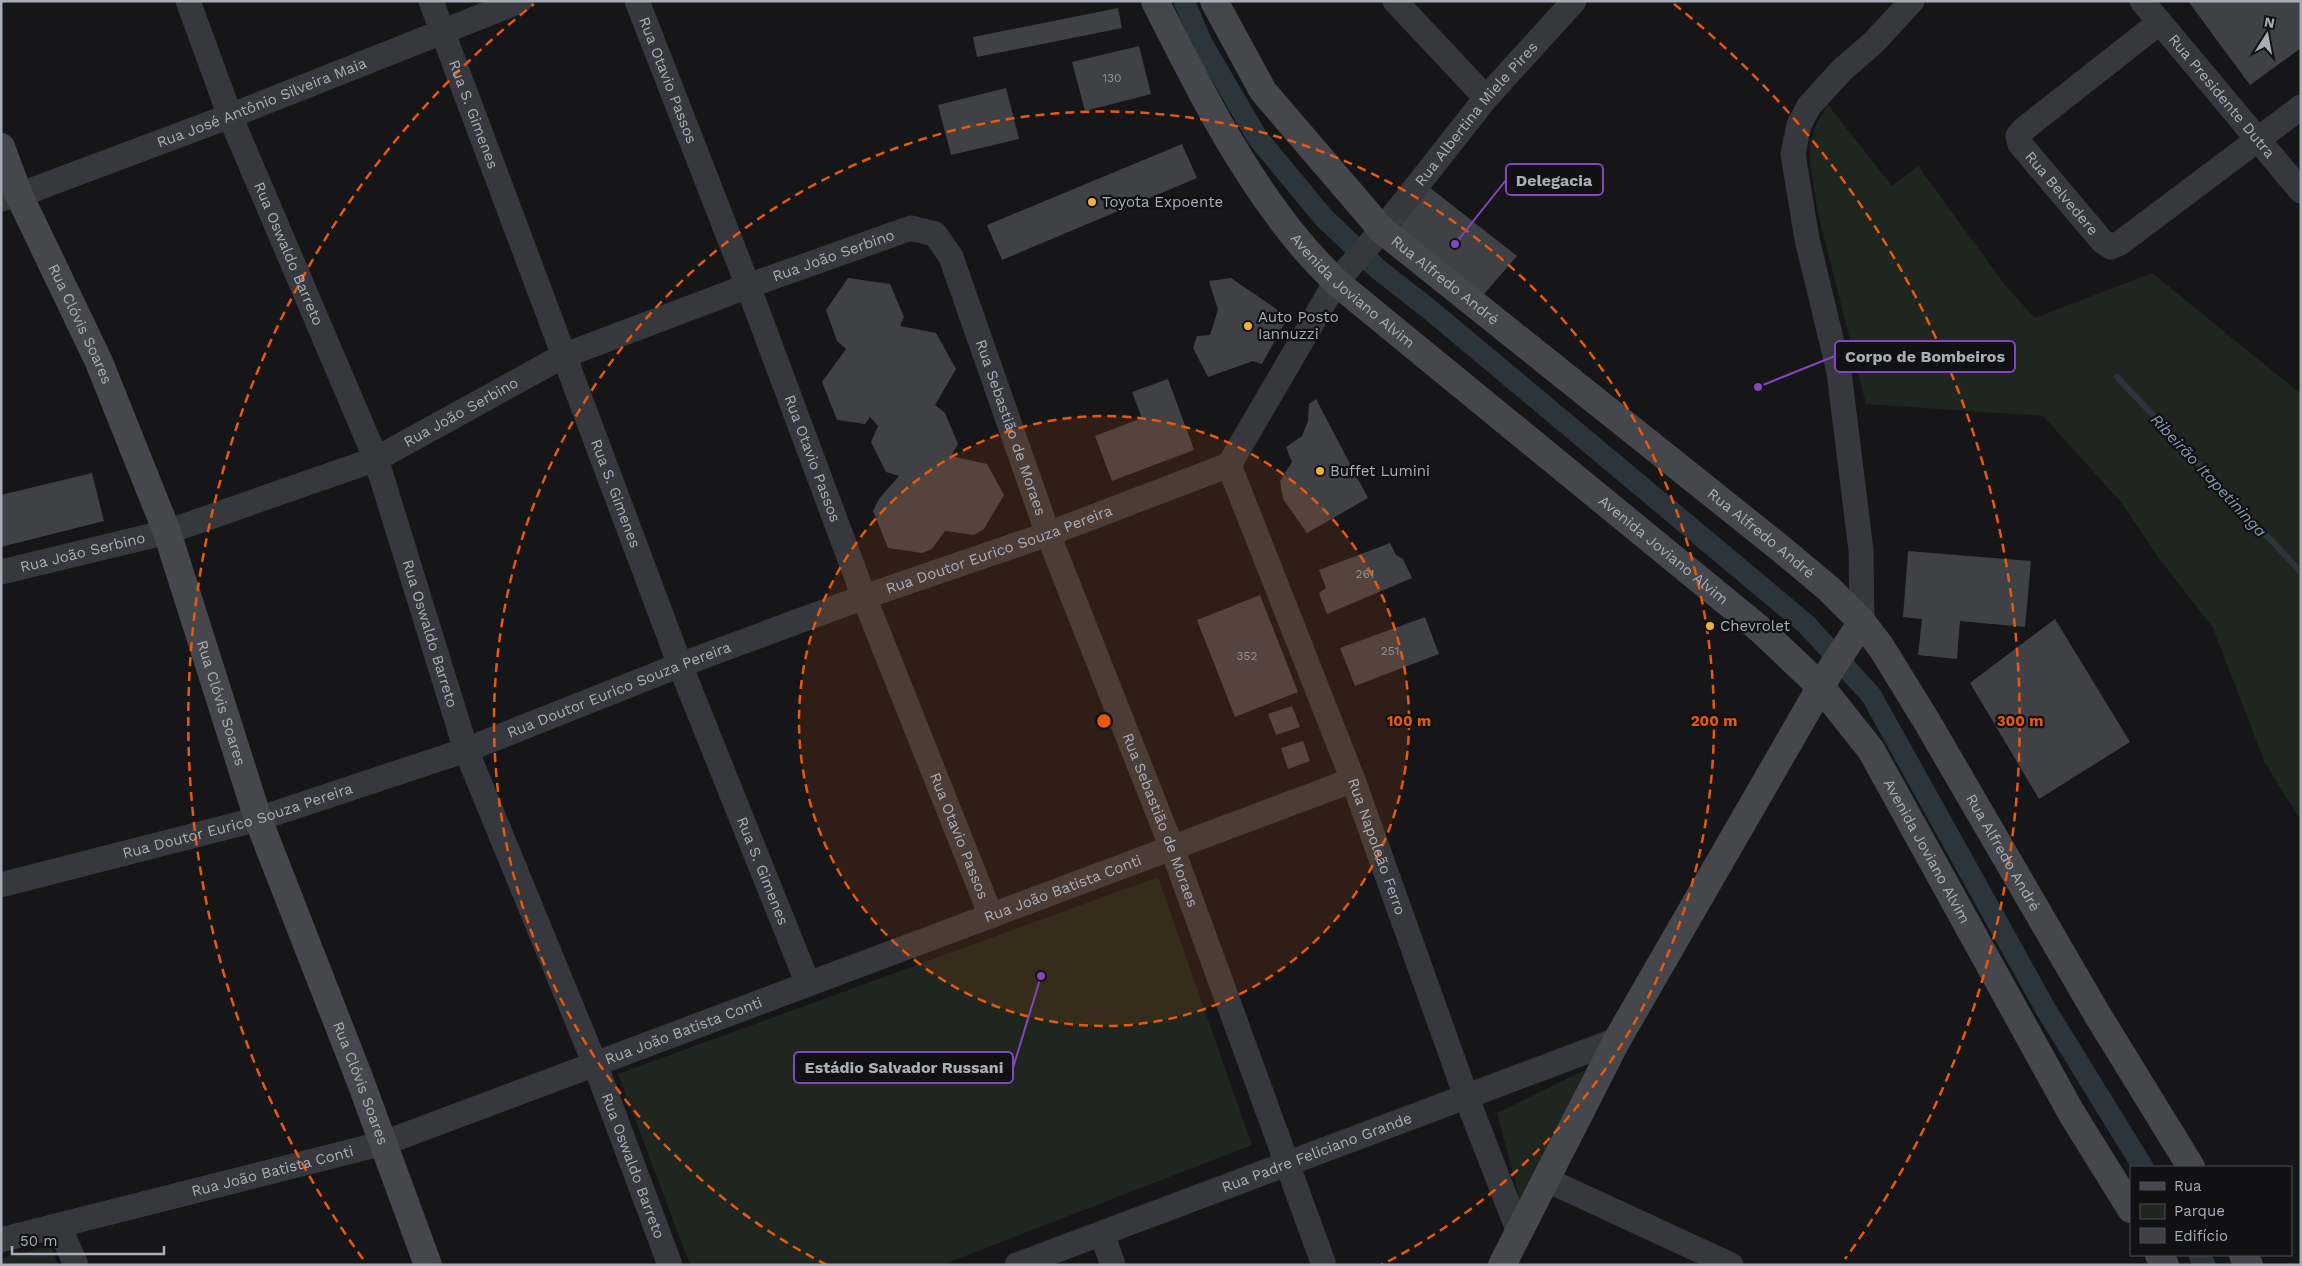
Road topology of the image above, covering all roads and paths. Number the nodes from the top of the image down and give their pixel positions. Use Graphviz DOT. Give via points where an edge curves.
graph roads {
  1 [pos="188,1"];
  2 [pos="431,1"];
  3 [pos="520,1"];
  4 [pos="637,1"];
  5 [pos="1155,1"];
  6 [pos="1214,1"];
  7 [pos="1395,1"];
  8 [pos="1574,1"];
  9 [pos="1912,1"];
  10 [pos="2142,1"];
  11 [pos="2160,22"];
  12 [pos="442,33"];
  13 [pos="1486,98"];
  14 [pos="2301,107"];
  15 [pos="230,116"];
  16 [pos="2258,141"];
  17 [pos="1,147"];
  18 [pos="2301,191"];
  19 [pos="10,197"];
  20 [pos="911,228"];
  21 [pos="1379,234"];
  22 [pos="1344,274"];
  23 [pos="748,286"];
  24 [pos="563,356"];
  25 [pos="376,459"];
  26 [pos="1228,466"];
  27 [pos="167,532"];
  28 [pos="1048,534"];
  29 [pos="1,572"];
  30 [pos="864,597"];
  31 [pos="1857,629"];
  32 [pos="1790,658"];
  33 [pos="680,665"];
  34 [pos="1826,678"];
  35 [pos="1802,719"];
  36 [pos="1850,723"];
  37 [pos="466,750"];
  38 [pos="1353,780"];
  39 [pos="258,819"];
  40 [pos="1172,848"];
  41 [pos="1,885"];
  42 [pos="991,916"];
  43 [pos="808,984"];
  44 [pos="1617,1040"];
  45 [pos="595,1064"];
  46 [pos="1466,1096"];
  47 [pos="384,1143"];
  48 [pos="1286,1164"];
  49 [pos="2190,1166"];
  50 [pos="1545,1180"];
  51 [pos="2130,1208"];
  52 [pos="59,1226"];
  53 [pos="1518,1230"];
  54 [pos="1102,1234"];
  55 [pos="1,1240"];
  56 [pos="76,1265"];
  57 [pos="428,1265"];
  58 [pos="670,1265"];
  59 [pos="1017,1265"];
  60 [pos="1114,1265"];
  61 [pos="1324,1265"];
  62 [pos="1502,1265"];
  63 [pos="1731,1265"];
  1 -- 15 [label="street, Rua Oswaldo Barreto"];
  2 -- 12 [label="street, Rua S. Gimenes"];
  3 -- 12 [label="street, Rua José Antônio Silveira Maia"];
  4 -- 23 [label="street, Rua Otavio Passos"];
  5 -- 22 [label="main road, Avenida Joviano Alvim" via="1242,163 1300,243"];
  6 -- 21 [label="main road, Rua Alfredo André" via="1263,91"];
  7 -- 13 [label="street"];
  8 -- 13 [label="street, Rua Albertina Miele Pires"];
  9 -- 31 [label="street" via="1809,106 1799,124 1793,154 1807,239 1840,372 1861,550"];
  10 -- 11 [label="street, Rua Presidente Dutra"];
  11 -- 16 [label="street, Rua Presidente Dutra"];
  11 -- 16 [label="street, Rua Belvedere" via="2024,129 2018,136 2020,144 2102,241 2111,247"];
  12 -- 15 [label="street, Rua José Antônio Silveira Maia"];
  12 -- 24 [label="street, Rua S. Gimenes"];
  13 -- 21 [label="street, Rua Albertina Miele Pires"];
  14 -- 16 [label="street"];
  15 -- 19 [label="street, Rua José Antônio Silveira Maia"];
  15 -- 25 [label="street, Rua Oswaldo Barreto"];
  16 -- 18 [label="street, Rua Presidente Dutra"];
  17 -- 19 [label="main road, Rua Clóvis Soares"];
  19 -- 27 [label="main road, Rua Clóvis Soares" via="99,362"];
  20 -- 23 [label="street, Rua João Serbino"];
  20 -- 28 [label="street, Rua Sebastião de Moraes" via="935,234 951,256"];
  21 -- 22 [label="street, Rua Albertina Miele Pires"];
  21 -- 31 [label="main road, Rua Alfredo André" via="1780,548 1829,589"];
  22 -- 26 [label="street, Rua Albertina Miele Pires"];
  22 -- 32 [label="main road, Avenida Joviano Alvim"];
  23 -- 24 [label="street, Rua João Serbino"];
  23 -- 30 [label="street, Rua Otavio Passos"];
  24 -- 25 [label="street, Rua João Serbino"];
  24 -- 33 [label="street, Rua S. Gimenes"];
  25 -- 27 [label="street, Rua João Serbino"];
  25 -- 37 [label="street, Rua Oswaldo Barreto"];
  26 -- 28 [label="street, Rua Doutor Eurico Souza Pereira"];
  26 -- 38 [label="street, Rua Napoleão Ferro"];
  27 -- 29 [label="street, Rua João Serbino"];
  27 -- 39 [label="main road, Rua Clóvis Soares"];
  28 -- 30 [label="street, Rua Doutor Eurico Souza Pereira"];
  28 -- 40 [label="street, Rua Sebastião de Moraes"];
  30 -- 33 [label="street, Rua Doutor Eurico Souza Pereira"];
  30 -- 42 [label="street, Rua Otavio Passos"];
  31 -- 34 [label="main road"];
  31 -- 49 [label="main road, Rua Alfredo André" via="1881,647"];
  32 -- 34 [label="main road, Avenida Joviano Alvim"];
  32 -- 35 [label="main road" via="1800,678"];
  33 -- 37 [label="street, Rua Doutor Eurico Souza Pereira"];
  33 -- 43 [label="street, Rua S. Gimenes"];
  34 -- 35 [label="main road"];
  34 -- 36 [label="main road, Avenida Joviano Alvim"];
  35 -- 36 [label="main road" via="1831,716"];
  35 -- 44 [label="main road"];
  36 -- 51 [label="main road, Avenida Joviano Alvim" via="1871,750 2072,1114"];
  37 -- 39 [label="street, Rua Doutor Eurico Souza Pereira"];
  37 -- 45 [label="street, Rua Oswaldo Barreto"];
  38 -- 40 [label="street, Rua João Batista Conti"];
  38 -- 46 [label="street, Rua Napoleão Ferro"];
  39 -- 41 [label="street, Rua Doutor Eurico Souza Pereira"];
  39 -- 47 [label="main road, Rua Clóvis Soares"];
  40 -- 42 [label="street, Rua João Batista Conti"];
  40 -- 48 [label="street, Rua Sebastião de Moraes"];
  42 -- 43 [label="street, Rua João Batista Conti"];
  43 -- 45 [label="street, Rua João Batista Conti"];
  44 -- 46 [label="street, Rua Padre Feliciano Grande"];
  44 -- 50 [label="main road"];
  45 -- 47 [label="street, Rua João Batista Conti"];
  45 -- 58 [label="street, Rua Oswaldo Barreto"];
  46 -- 48 [label="street, Rua Padre Feliciano Grande"];
  46 -- 53 [label="street, Rua Napoleão Ferro"];
  47 -- 52 [label="street, Rua João Batista Conti"];
  47 -- 57 [label="main road, Rua Clóvis Soares"];
  48 -- 54 [label="street, Rua Padre Feliciano Grande"];
  48 -- 61 [label="street, Rua Sebastião de Moraes"];
  50 -- 53 [label="main road"];
  50 -- 63 [label="street"];
  52 -- 55 [label="street, Rua João Batista Conti"];
  52 -- 56 [label="street"];
  53 -- 62 [label="main road"];
  54 -- 59 [label="street, Rua Padre Feliciano Grande"];
  54 -- 60 [label="street"];
}
